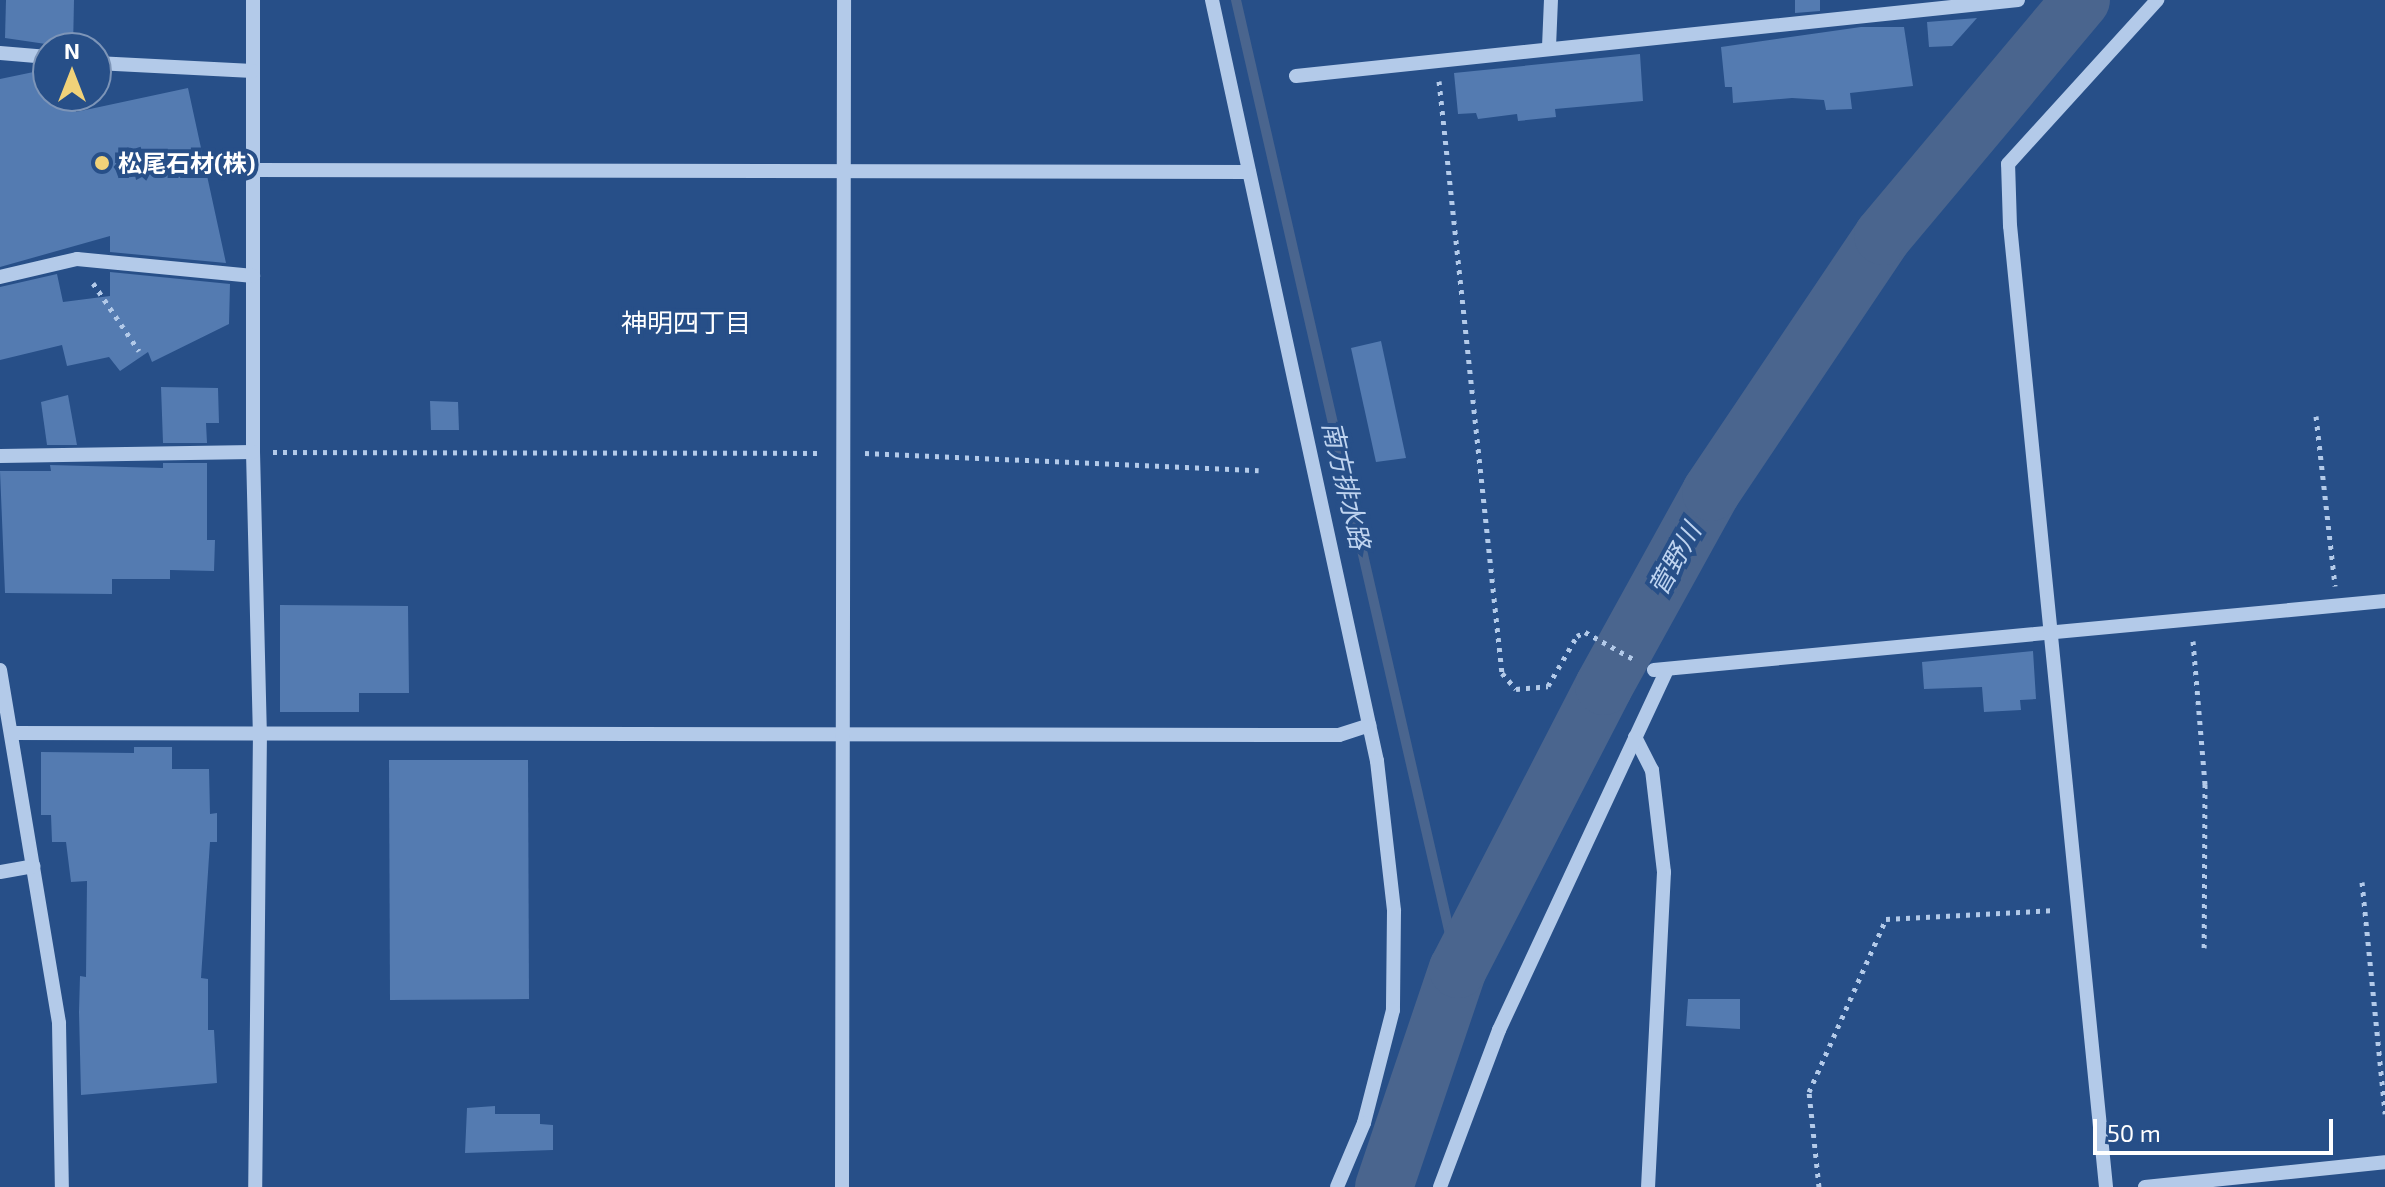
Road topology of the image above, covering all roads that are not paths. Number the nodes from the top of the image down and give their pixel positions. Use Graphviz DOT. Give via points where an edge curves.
graph roads {
  1 [pos="253,0"];
  2 [pos="844,0"];
  3 [pos="1212,0"];
  4 [pos="1551,0"];
  5 [pos="2018,0"];
  6 [pos="2157,0"];
  7 [pos="1549,47"];
  8 [pos="0,53"];
  9 [pos="32,56"];
  10 [pos="112,64"];
  11 [pos="253,71"];
  12 [pos="1296,76"];
  13 [pos="253,170"];
  14 [pos="846,171"];
  15 [pos="1249,172"];
  16 [pos="253,276"];
  17 [pos="0,277"];
  18 [pos="253,452"];
  19 [pos="0,456"];
  20 [pos="2385,601"];
  21 [pos="2051,634"];
  22 [pos="0,670"];
  23 [pos="1369,725"];
  24 [pos="260,730"];
  25 [pos="11,733"];
  26 [pos="845,733"];
  27 [pos="1635,737"];
  28 [pos="33,866"];
  29 [pos="0,872"];
  30 [pos="2385,1162"];
  31 [pos="62,1187"];
  32 [pos="255,1187"];
  33 [pos="842,1187"];
  34 [pos="1337,1187"];
  35 [pos="1440,1187"];
  36 [pos="1648,1187"];
  37 [pos="2106,1187"];
  38 [pos="2145,1187"];
  1 -- 11 [label="street"];
  2 -- 14 [label="street"];
  3 -- 15 [label="street"];
  4 -- 7 [label="street"];
  5 -- 7 [label="street"];
  6 -- 21 [label="street" via="2008,164"];
  7 -- 12 [label="street"];
  8 -- 9 [label="street"];
  10 -- 11 [label="street"];
  11 -- 13 [label="street"];
  13 -- 14 [label="street"];
  13 -- 16 [label="street"];
  14 -- 15 [label="street"];
  14 -- 26 [label="street" via="841,453"];
  15 -- 23 [label="street"];
  16 -- 17 [label="street" via="77,259"];
  16 -- 18 [label="street"];
  18 -- 19 [label="street"];
  18 -- 24 [label="street"];
  20 -- 21 [label="street"];
  21 -- 27 [label="street" via="1660,671"];
  21 -- 37 [label="street"];
  22 -- 25 [label="street"];
  23 -- 26 [label="street" via="1339,735"];
  23 -- 34 [label="street" via="1394,911 1393,1010 1364,1123"];
  24 -- 25 [label="street"];
  24 -- 26 [label="street"];
  24 -- 32 [label="street"];
  25 -- 28 [label="street"];
  26 -- 33 [label="street"];
  27 -- 35 [label="street" via="1499,1030"];
  27 -- 36 [label="street" via="1652,770 1664,872"];
  28 -- 29 [label="street"];
  28 -- 31 [label="street" via="59,1023"];
  30 -- 38 [label="street"];
}
